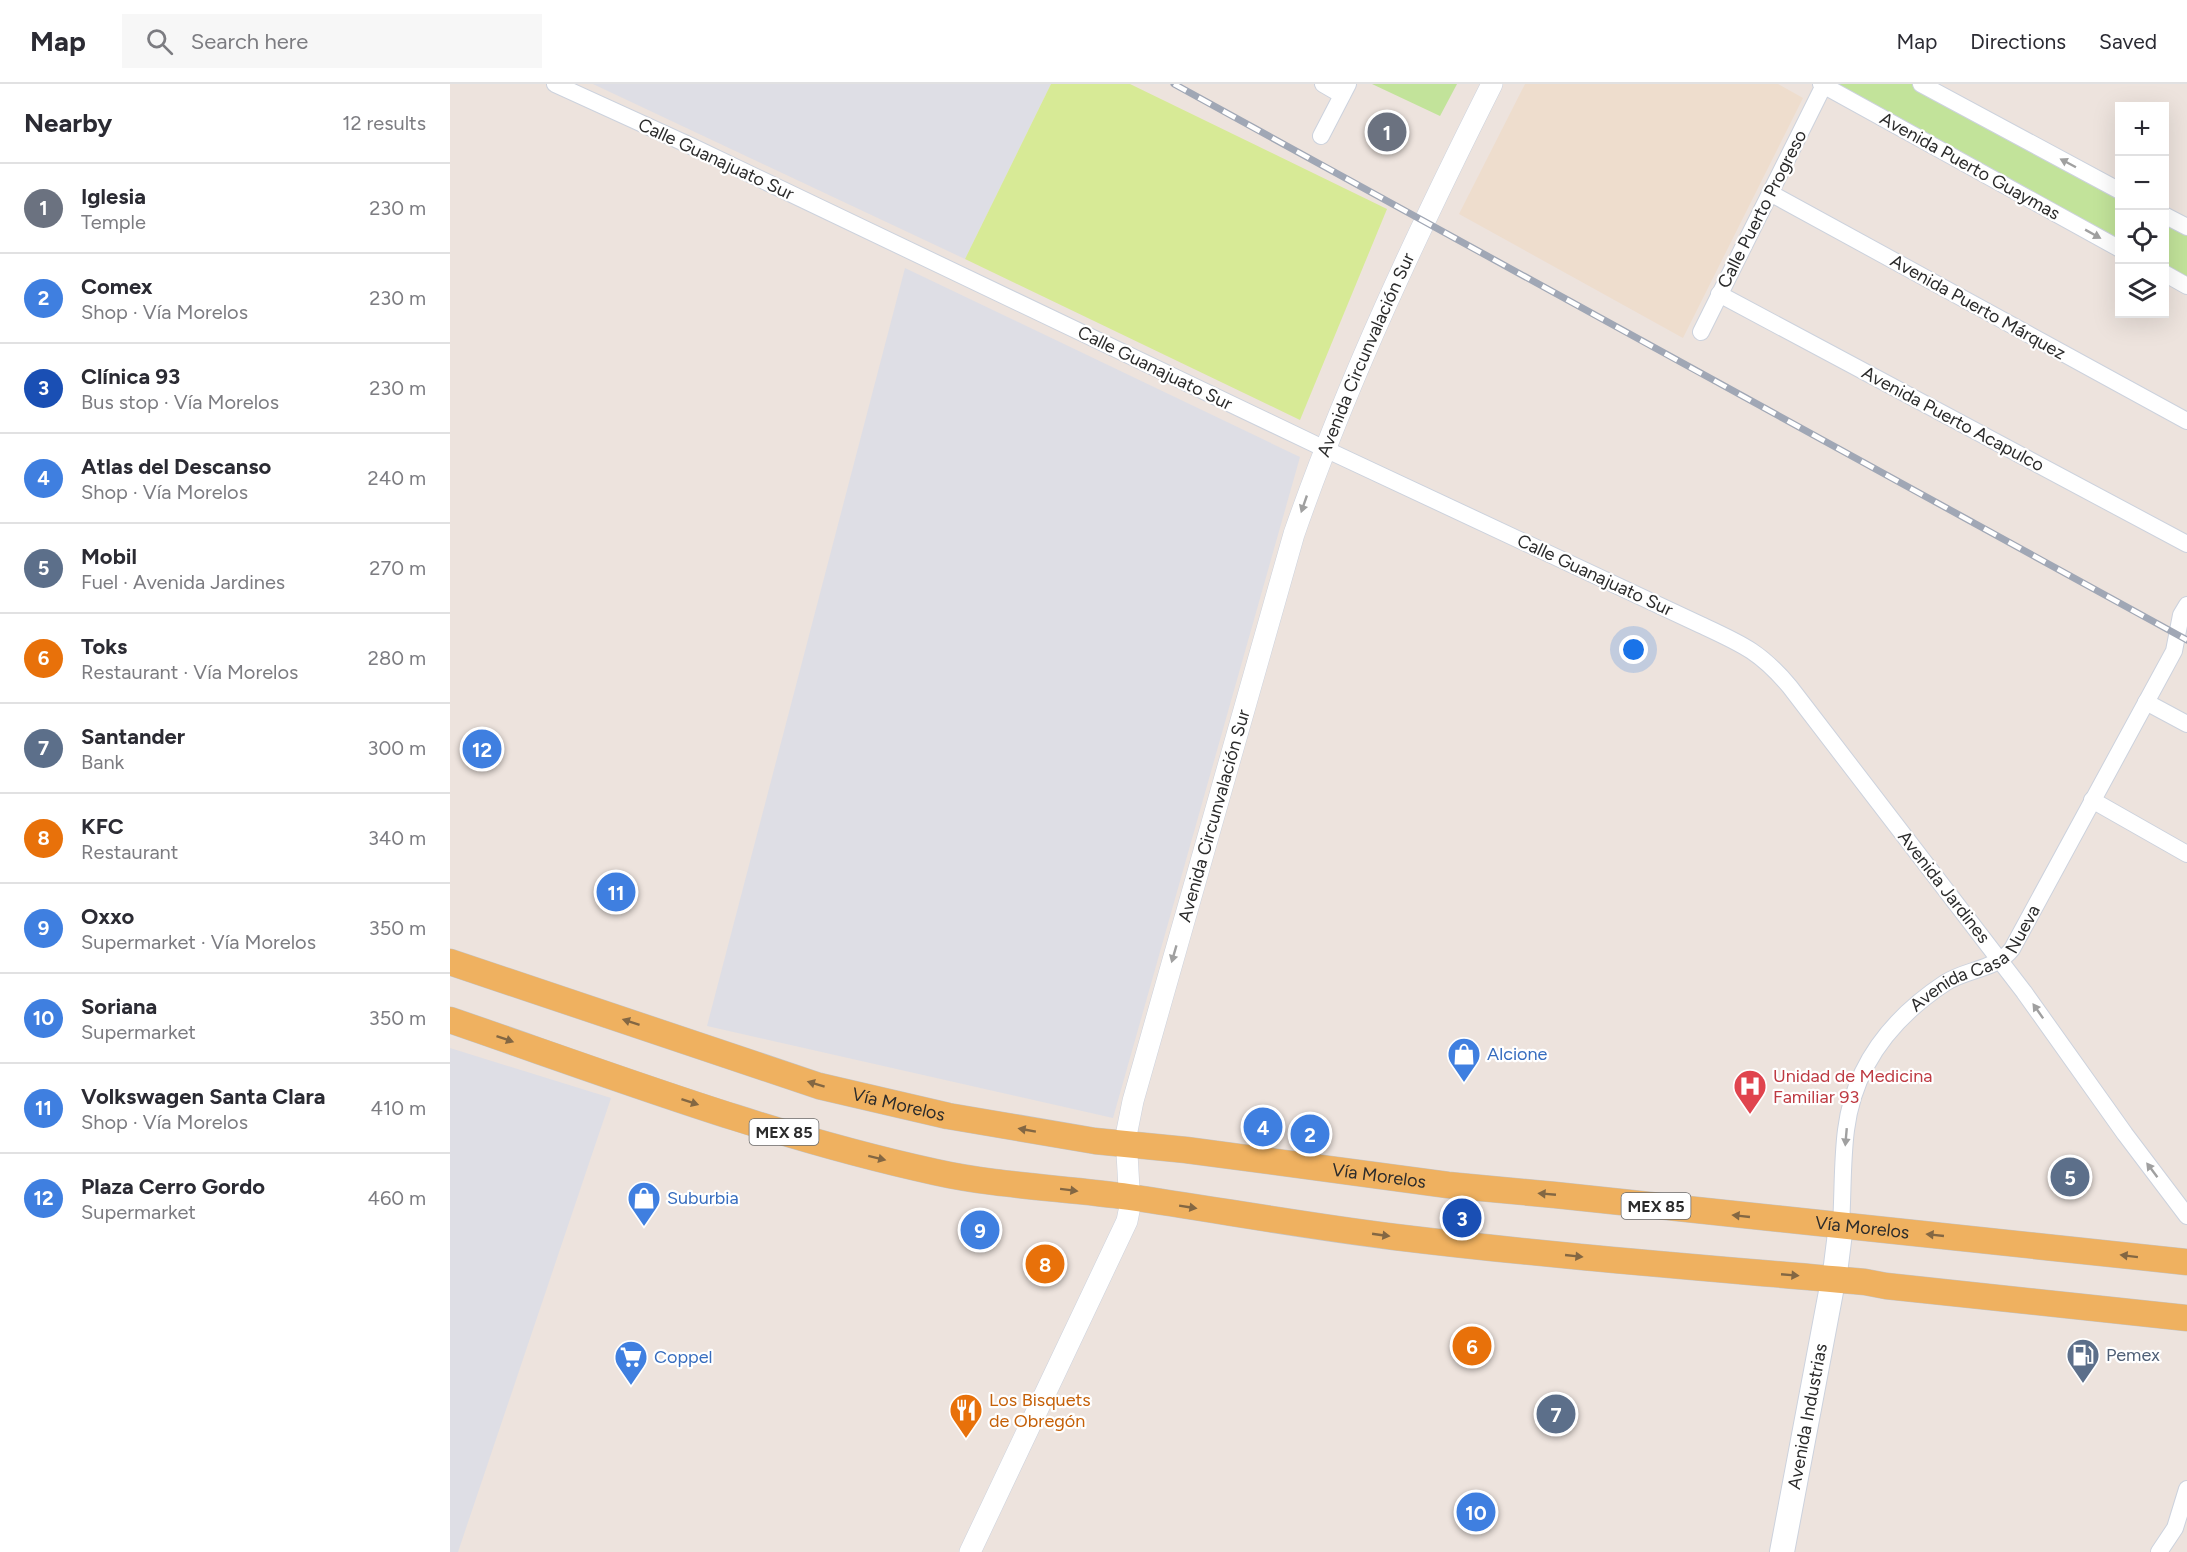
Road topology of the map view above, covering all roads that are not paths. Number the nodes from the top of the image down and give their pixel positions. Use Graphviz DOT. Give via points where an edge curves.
graph roads {
  1 [pos="555,84"];
  2 [pos="1323,84"];
  3 [pos="1492,84"];
  4 [pos="1921,84"];
  5 [pos="1822,85"];
  6 [pos="1345,89"];
  7 [pos="1321,136"];
  8 [pos="2115,188"];
  9 [pos="1770,193"];
  10 [pos="2169,218"];
  11 [pos="2187,227"];
  12 [pos="2115,246"];
  13 [pos="2169,276"];
  14 [pos="2187,286"];
  15 [pos="1719,294"];
  16 [pos="1701,332"];
  17 [pos="2187,421"];
  18 [pos="1324,449"];
  19 [pos="2187,544"];
  20 [pos="2185,612"];
  21 [pos="2180,646"];
  22 [pos="1755,652"];
  23 [pos="2146,702"];
  24 [pos="2187,724"];
  25 [pos="2092,800"];
  26 [pos="2187,854"];
  27 [pos="2001,961"];
  28 [pos="450,962"];
  29 [pos="450,1020"];
  30 [pos="1126,1144"];
  31 [pos="1130,1197"];
  32 [pos="2187,1216"];
  33 [pos="1841,1225"];
  34 [pos="2187,1262"];
  35 [pos="1833,1279"];
  36 [pos="2187,1318"];
  37 [pos="2187,1488"];
  38 [pos="970,1552"];
  39 [pos="1782,1552"];
  40 [pos="2159,1552"];
  1 -- 18 [label="street, Calle Guanajuato Sur"];
  2 -- 6 [label="street"];
  3 -- 18 [label="street, Avenida Circunvalación Sur" via="1395,282"];
  8 -- 4 [label="street, one-way"];
  5 -- 9 [label="street, Calle Puerto Progreso"];
  5 -- 12 [label="street, Avenida Puerto Guaymas, one-way"];
  6 -- 7 [label="street"];
  9 -- 15 [label="street, Calle Puerto Progreso"];
  9 -- 17 [label="street, Avenida Puerto Márquez"];
  10 -- 11 [label="street"];
  13 -- 14 [label="street"];
  15 -- 16 [label="street, Calle Puerto Progreso"];
  15 -- 19 [label="street, Avenida Puerto Acapulco"];
  18 -- 22 [label="street, Calle Guanajuato Sur"];
  18 -- 30 [label="street, Avenida Circunvalación Sur, one-way" via="1291,545 1132,1101"];
  20 -- 21 [label="street, Avenida Casa Nueva"];
  21 -- 23 [label="street, Avenida Casa Nueva"];
  22 -- 27 [label="street, Avenida Jardines" via="1790,687"];
  23 -- 24 [label="street"];
  23 -- 25 [label="street, Avenida Casa Nueva"];
  25 -- 26 [label="street"];
  25 -- 27 [label="street, Avenida Casa Nueva" via="2022,932"];
  32 -- 27 [label="street, Avenida Jardines, one-way"];
  27 -- 33 [label="street, Avenida Casa Nueva, one-way" via="1958,976 1915,1006 1871,1054 1854,1092 1846,1130"];
  30 -- 28 [label="main road, Vía Morelos / MEX 85, one-way" via="948,1116 819,1086"];
  29 -- 31 [label="main road, MEX 85, one-way" via="693,1104 855,1152 939,1173"];
  30 -- 31 [label="street, Avenida Circunvalación Sur"];
  33 -- 30 [label="main road, Vía Morelos / MEX 85, one-way" via="1448,1185"];
  31 -- 35 [label="main road, MEX 85, one-way" via="1393,1237"];
  31 -- 38 [label="street, Avenida Circunvalación Sur" via="1127,1221"];
  34 -- 33 [label="main road, Vía Morelos / MEX 85, one-way"];
  33 -- 35 [label="main road, Avenida Casa Nueva"];
  35 -- 36 [label="main road, MEX 85"];
  35 -- 39 [label="main road, Avenida Industrias"];
  37 -- 40 [label="street" via="2175,1528"];
}
